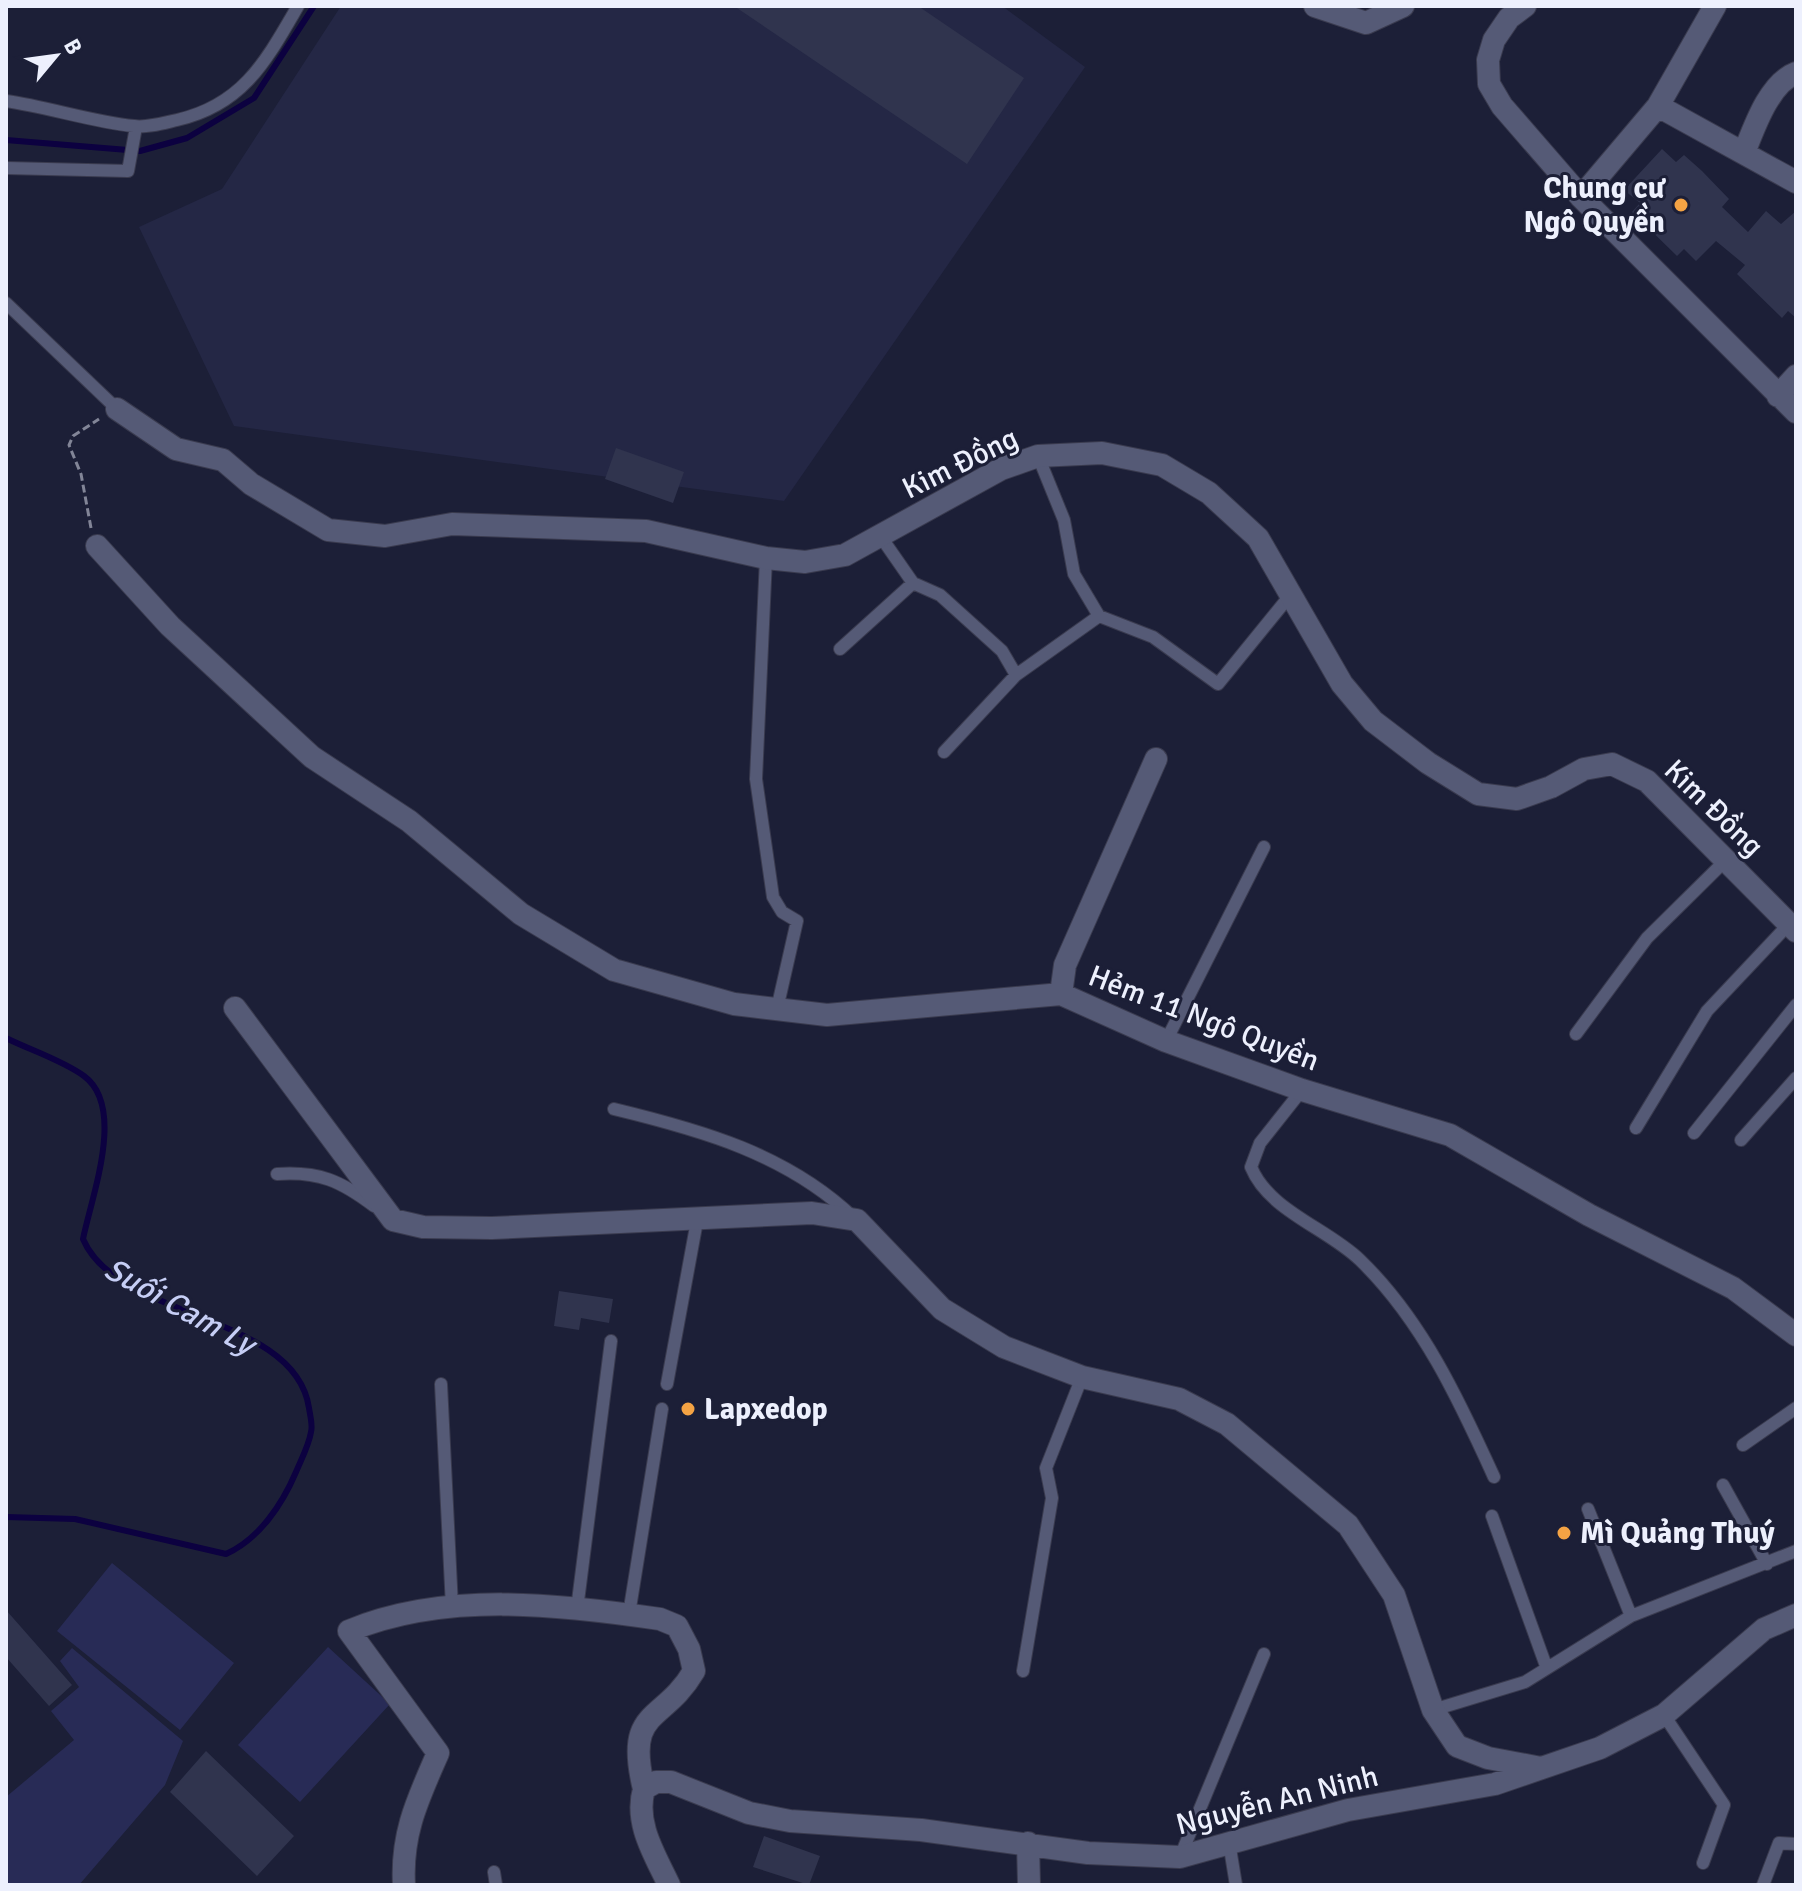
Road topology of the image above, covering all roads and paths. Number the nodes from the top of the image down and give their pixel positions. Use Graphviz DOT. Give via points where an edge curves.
graph roads {
  1 [pos="298,6"];
  2 [pos="1315,6"];
  3 [pos="1403,6"];
  4 [pos="1525,6"];
  5 [pos="1715,6"];
  6 [pos="1796,73"];
  7 [pos="6,101"];
  8 [pos="1658,106"];
  9 [pos="136,127"];
  10 [pos="1744,153"];
  11 [pos="6,168"];
  12 [pos="1796,182"];
  13 [pos="1581,197"];
  14 [pos="6,303"];
  15 [pos="1796,376"];
  16 [pos="1778,396"];
  17 [pos="117,409"];
  18 [pos="1796,412"];
  19 [pos="1038,456"];
  20 [pos="881,537"];
  21 [pos="97,546"];
  22 [pos="766,558"];
  23 [pos="913,583"];
  24 [pos="1292,593"];
  25 [pos="1099,616"];
  26 [pos="840,649"];
  27 [pos="1016,675"];
  28 [pos="944,752"];
  29 [pos="1156,759"];
  30 [pos="1264,847"];
  31 [pos="1727,859"];
  32 [pos="1792,928"];
  33 [pos="1061,994"];
  34 [pos="1796,1005"];
  35 [pos="235,1008"];
  36 [pos="777,1009"];
  37 [pos="1576,1034"];
  38 [pos="1166,1041"];
  39 [pos="1796,1078"];
  40 [pos="1302,1090"];
  41 [pos="614,1109"];
  42 [pos="1636,1128"];
  43 [pos="1694,1133"];
  44 [pos="1741,1140"];
  45 [pos="277,1174"];
  46 [pos="393,1220"];
  47 [pos="857,1220"];
  48 [pos="697,1221"];
  49 [pos="1796,1335"];
  50 [pos="611,1341"];
  51 [pos="1082,1377"];
  52 [pos="441,1384"];
  53 [pos="667,1384"];
  54 [pos="1796,1408"];
  55 [pos="662,1409"];
  56 [pos="1743,1445"];
  57 [pos="1494,1477"];
  58 [pos="1723,1485"];
  59 [pos="1588,1509"];
  60 [pos="1492,1516"];
  61 [pos="1796,1551"];
  62 [pos="1767,1564"];
  63 [pos="452,1607"];
  64 [pos="577,1609"];
  65 [pos="629,1614"];
  66 [pos="1796,1615"];
  67 [pos="1631,1616"];
  68 [pos="1264,1654"];
  69 [pos="1546,1666"];
  70 [pos="1023,1671"];
  71 [pos="1433,1710"];
  72 [pos="1664,1715"];
  73 [pos="1541,1768"];
  74 [pos="644,1789"];
  75 [pos="1229,1842"];
  76 [pos="1028,1843"];
  77 [pos="1796,1844"];
  78 [pos="1180,1857"];
  79 [pos="1703,1863"];
  80 [pos="404,1885"];
  81 [pos="669,1885"];
  82 [pos="1029,1885"];
  83 [pos="1236,1885"];
  84 [pos="1763,1885"];
  1 -- 9 [label="lane" via="249,83 223,104 194,116"];
  2 -- 3 [label="street" via="1366,23"];
  4 -- 13 [label="street" via="1494,40 1489,84"];
  5 -- 8 [label="street"];
  6 -- 10 [label="street" via="1776,91"];
  7 -- 9 [label="lane"];
  8 -- 10 [label="street"];
  8 -- 13 [label="street"];
  9 -- 11 [label="lane" via="128,171"];
  10 -- 12 [label="street"];
  13 -- 16 [label="street"];
  14 -- 17 [label="lane"];
  15 -- 16 [label="street"];
  16 -- 18 [label="street"];
  17 -- 21 [label="path" via="73,436 69,445"];
  17 -- 22 [label="street, Kim Đồng" via="176,449 223,460 251,484 328,530 385,536 452,524 646,531"];
  19 -- 20 [label="street, Kim Đồng" via="1001,469"];
  19 -- 24 [label="street, Kim Đồng" via="1102,453 1162,465 1209,493 1258,538"];
  19 -- 25 [label="lane" via="1064,520 1074,574"];
  20 -- 22 [label="street, Kim Đồng" via="845,555 805,562"];
  20 -- 23 [label="lane"];
  21 -- 36 [label="street, Hẻm 11 Ngô Quyền" via="170,626 312,757 409,821 546,932 614,970 734,1004"];
  22 -- 36 [label="lane" via="756,779 773,897 782,912 797,921"];
  23 -- 26 [label="lane"];
  23 -- 27 [label="lane" via="940,595 1002,651"];
  24 -- 25 [label="lane" via="1218,684 1153,637"];
  24 -- 31 [label="street, Kim Đồng" via="1342,684 1373,721 1478,794 1517,799 1584,769 1612,764 1647,781"];
  25 -- 27 [label="lane"];
  27 -- 28 [label="lane"];
  29 -- 33 [label="street" via="1065,965"];
  30 -- 38 [label="lane"];
  31 -- 32 [label="street, Kim Đồng"];
  31 -- 37 [label="lane" via="1647,938"];
  32 -- 42 [label="lane" via="1707,1011"];
  33 -- 36 [label="street, Hẻm 11 Ngô Quyền" via="827,1015"];
  33 -- 38 [label="street, Hẻm 11 Ngô Quyền"];
  34 -- 43 [label="lane"];
  35 -- 46 [label="street"];
  38 -- 40 [label="street, Hẻm 11 Ngô Quyền"];
  39 -- 44 [label="lane"];
  40 -- 49 [label="street, Hẻm 11 Ngô Quyền" via="1450,1135 1589,1215 1733,1288"];
  40 -- 57 [label="lane" via="1260,1143 1251,1167 1259,1187 1360,1259 1410,1318 1459,1401"];
  41 -- 47 [label="lane" via="691,1128 794,1170"];
  45 -- 46 [label="lane" via="307,1172 329,1178"];
  46 -- 48 [label="street" via="423,1227 492,1228"];
  47 -- 48 [label="street" via="812,1213"];
  47 -- 51 [label="street" via="942,1309 1004,1347"];
  48 -- 53 [label="lane"];
  50 -- 64 [label="lane"];
  51 -- 70 [label="lane" via="1046,1468 1052,1498"];
  51 -- 71 [label="street" via="1179,1399 1227,1424 1348,1525 1394,1595"];
  52 -- 63 [label="lane"];
  54 -- 56 [label="lane"];
  55 -- 65 [label="lane"];
  58 -- 62 [label="lane"];
  59 -- 67 [label="lane"];
  60 -- 69 [label="lane"];
  61 -- 62 [label="lane"];
  62 -- 67 [label="lane"];
  63 -- 64 [label="street"];
  63 -- 80 [label="street" via="381,1618 349,1631 438,1753 412,1813 402,1854"];
  64 -- 65 [label="street"];
  65 -- 74 [label="street" via="677,1626 694,1671 650,1715 639,1740 637,1762"];
  66 -- 72 [label="street, Nguyễn An Ninh" via="1764,1629"];
  67 -- 69 [label="lane"];
  68 -- 78 [label="lane"];
  69 -- 71 [label="lane" via="1525,1682"];
  71 -- 73 [label="street" via="1457,1746"];
  72 -- 73 [label="street, Nguyễn An Ninh" via="1600,1748"];
  72 -- 79 [label="lane" via="1724,1805"];
  73 -- 75 [label="street, Nguyễn An Ninh" via="1459,1793 1348,1810"];
  74 -- 76 [label="street, Nguyễn An Ninh" via="671,1782 749,1813 790,1821"];
  74 -- 81 [label="street" via="642,1819"];
  75 -- 78 [label="street, Nguyễn An Ninh"];
  75 -- 83 [label="lane"];
  76 -- 78 [label="street, Nguyễn An Ninh" via="1088,1853"];
  76 -- 82 [label="street"];
  77 -- 84 [label="lane" via="1779,1843"];
}
